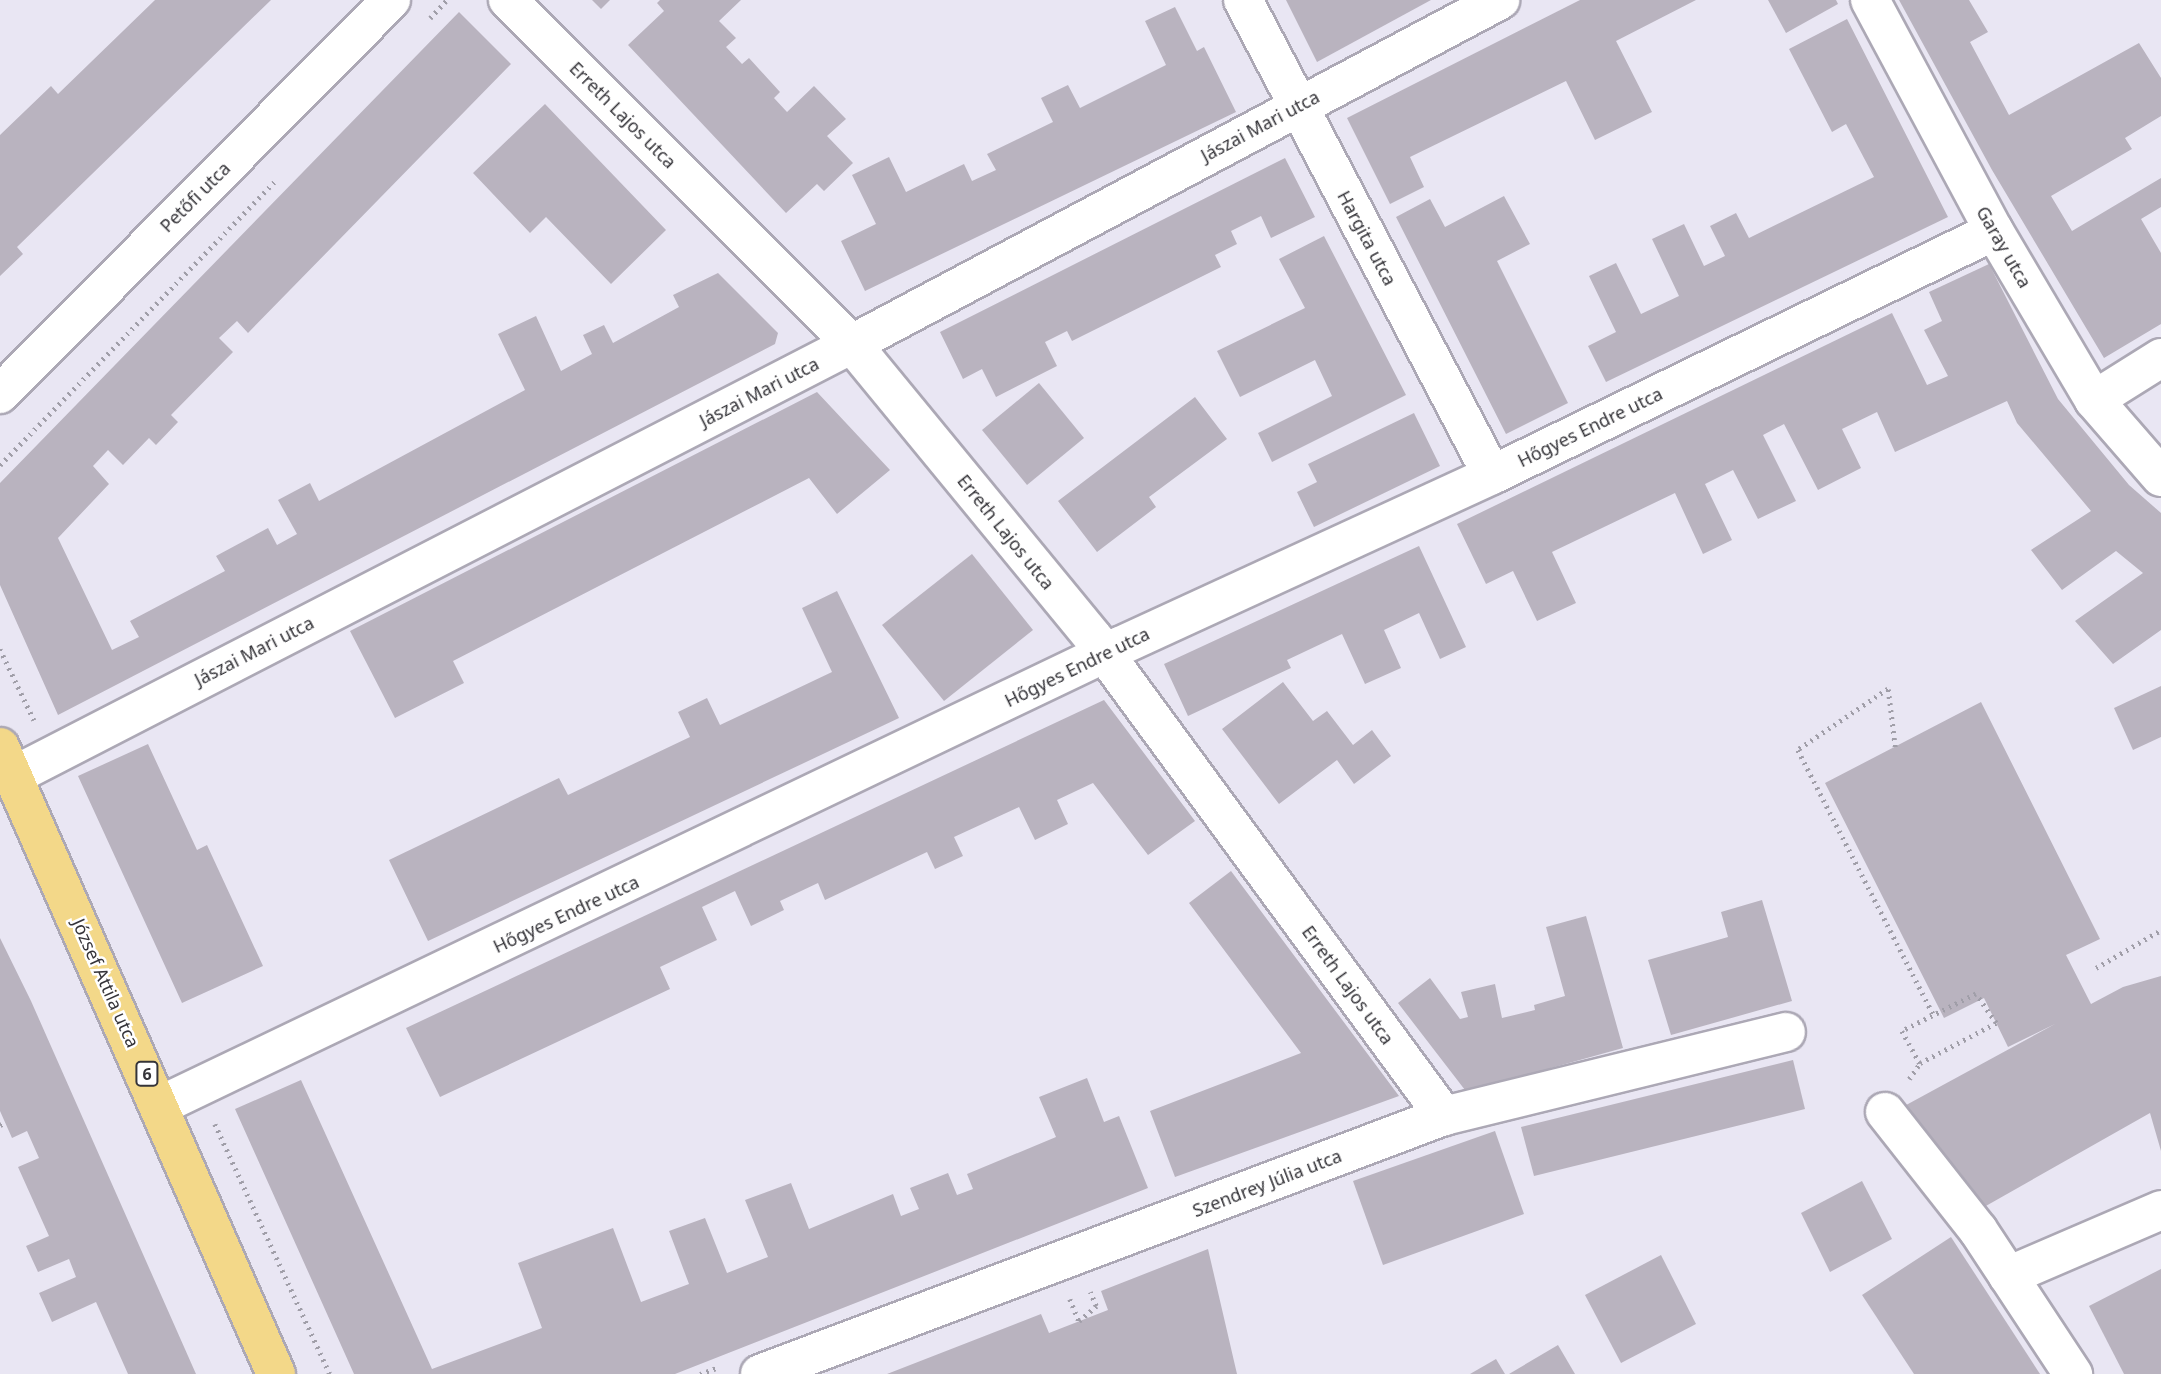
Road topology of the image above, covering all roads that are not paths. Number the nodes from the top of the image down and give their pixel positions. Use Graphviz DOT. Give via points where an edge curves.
graph roads {
  1 [pos="391,0"];
  2 [pos="508,0"];
  3 [pos="1243,0"];
  4 [pos="1500,0"];
  5 [pos="1870,0"];
  6 [pos="1297,106"];
  7 [pos="1994,231"];
  8 [pos="852,344"];
  9 [pos="2161,358"];
  10 [pos="0,394"];
  11 [pos="2094,400"];
  12 [pos="1492,475"];
  13 [pos="2161,477"];
  14 [pos="1104,654"];
  15 [pos="6,761"];
  16 [pos="1786,1032"];
  17 [pos="161,1105"];
  18 [pos="1885,1112"];
  19 [pos="1444,1116"];
  20 [pos="2161,1210"];
  21 [pos="2008,1276"];
  22 [pos="276,1374"];
  23 [pos="760,1374"];
  24 [pos="2073,1374"];
  1 -- 10 [label="street, Petőfi utca"];
  2 -- 8 [label="street, Erreth Lajos utca"];
  3 -- 6 [label="street, Hargita utca"];
  4 -- 6 [label="street, Jászai Mari utca"];
  5 -- 7 [label="street, Garay utca"];
  6 -- 8 [label="street, Jászai Mari utca"];
  6 -- 12 [label="street, Hargita utca"];
  7 -- 11 [label="street, Garay utca"];
  7 -- 12 [label="street, Hőgyes Endre utca"];
  8 -- 14 [label="street, Erreth Lajos utca"];
  8 -- 15 [label="street, Jászai Mari utca"];
  9 -- 11 [label="street"];
  11 -- 13 [label="street, Garay utca"];
  12 -- 14 [label="street, Hőgyes Endre utca"];
  14 -- 17 [label="street, Hőgyes Endre utca"];
  14 -- 19 [label="street, Erreth Lajos utca"];
  15 -- 17 [label="main road, József Attila utca / 6"];
  16 -- 19 [label="street, Szendrey Júlia utca"];
  17 -- 22 [label="main road, József Attila utca / 6"];
  18 -- 21 [label="street" via="1978,1230"];
  19 -- 23 [label="street, Szendrey Júlia utca"];
  20 -- 21 [label="street"];
  21 -- 24 [label="street"];
}
